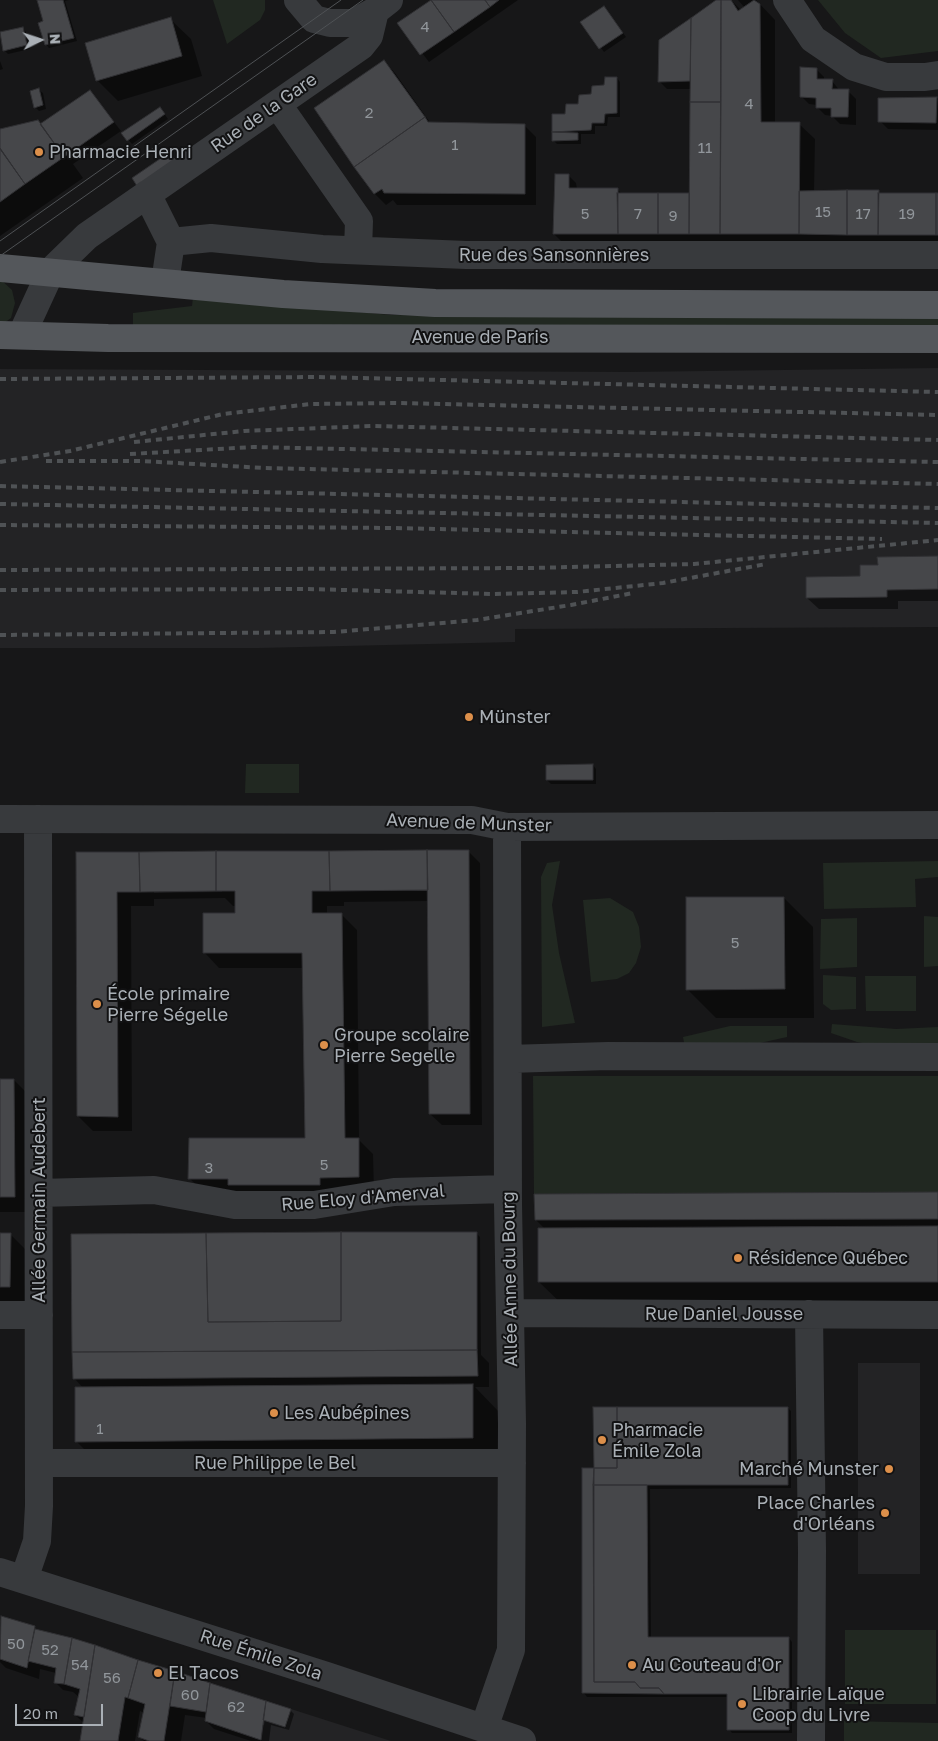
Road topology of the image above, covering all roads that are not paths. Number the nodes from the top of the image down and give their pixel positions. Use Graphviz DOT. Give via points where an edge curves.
graph roads {
  1 [pos="298,0"];
  2 [pos="787,0"];
  3 [pos="382,5"];
  4 [pos="938,75"];
  5 [pos="278,105"];
  6 [pos="147,194"];
  7 [pos="171,242"];
  8 [pos="358,250"];
  9 [pos="938,255"];
  10 [pos="0,268"];
  11 [pos="51,271"];
  12 [pos="165,282"];
  13 [pos="938,305"];
  14 [pos="11,334"];
  15 [pos="938,339"];
  16 [pos="0,819"];
  17 [pos="38,819"];
  18 [pos="938,825"];
  19 [pos="507,827"];
  20 [pos="938,1057"];
  21 [pos="508,1058"];
  22 [pos="508,1189"];
  23 [pos="40,1193"];
  24 [pos="511,1313"];
  25 [pos="809,1314"];
  26 [pos="0,1315"];
  27 [pos="39,1315"];
  28 [pos="938,1315"];
  29 [pos="39,1463"];
  30 [pos="512,1463"];
  31 [pos="12,1575"];
  32 [pos="484,1728"];
  33 [pos="522,1741"];
  34 [pos="811,1741"];
  1 -- 3 [label="street" via="314,19 330,23 353,23"];
  2 -- 4 [label="street" via="813,39 854,67 886,77"];
  3 -- 5 [label="street, Rue de la Gare" via="369,36 361,46"];
  5 -- 6 [label="street, Rue de la Gare"];
  5 -- 8 [label="street" via="359,221"];
  6 -- 7 [label="street"];
  6 -- 11 [label="street, Rue de la Gare" via="87,236"];
  7 -- 8 [label="street, Rue des Sansonnières" via="211,238"];
  7 -- 12 [label="street"];
  8 -- 9 [label="street, Rue des Sansonnières" via="535,256"];
  10 -- 11 [label="main road, Avenue de Paris"];
  11 -- 12 [label="main road, Avenue de Paris"];
  11 -- 14 [label="street, Avenue de Paris"];
  12 -- 13 [label="main road, Avenue de Paris" via="283,294 435,303"];
  14 -- 15 [label="main road, Avenue de Paris" via="108,338"];
  16 -- 17 [label="street, Avenue de Munster"];
  17 -- 19 [label="street, Avenue de Munster" via="472,820"];
  17 -- 23 [label="street, Allée Germain Audebert"];
  18 -- 19 [label="street, Avenue de Munster"];
  19 -- 21 [label="street, Allée Anne du Bourg"];
  20 -- 21 [label="street" via="644,1055"];
  21 -- 22 [label="street, Allée Anne du Bourg"];
  22 -- 23 [label="street, Rue Eloy d'Amerval" via="394,1192 314,1205 235,1205 154,1190"];
  22 -- 24 [label="street, Allée Anne du Bourg"];
  23 -- 27 [label="street, Allée Germain Audebert"];
  24 -- 25 [label="street, Rue Daniel Jousse"];
  24 -- 30 [label="street, Allée Anne du Bourg"];
  25 -- 28 [label="street, Rue Daniel Jousse"];
  25 -- 34 [label="street"];
  26 -- 27 [label="street"];
  27 -- 29 [label="street, Allée Germain Audebert"];
  29 -- 30 [label="street, Rue Philippe le Bel"];
  29 -- 31 [label="street, Allée Germain Audebert" via="37,1540"];
  30 -- 32 [label="street, Allée Anne du Bourg" via="511,1650"];
  31 -- 32 [label="street, Rue Émile Zola"];
  32 -- 33 [label="street, Rue Émile Zola"];
}
